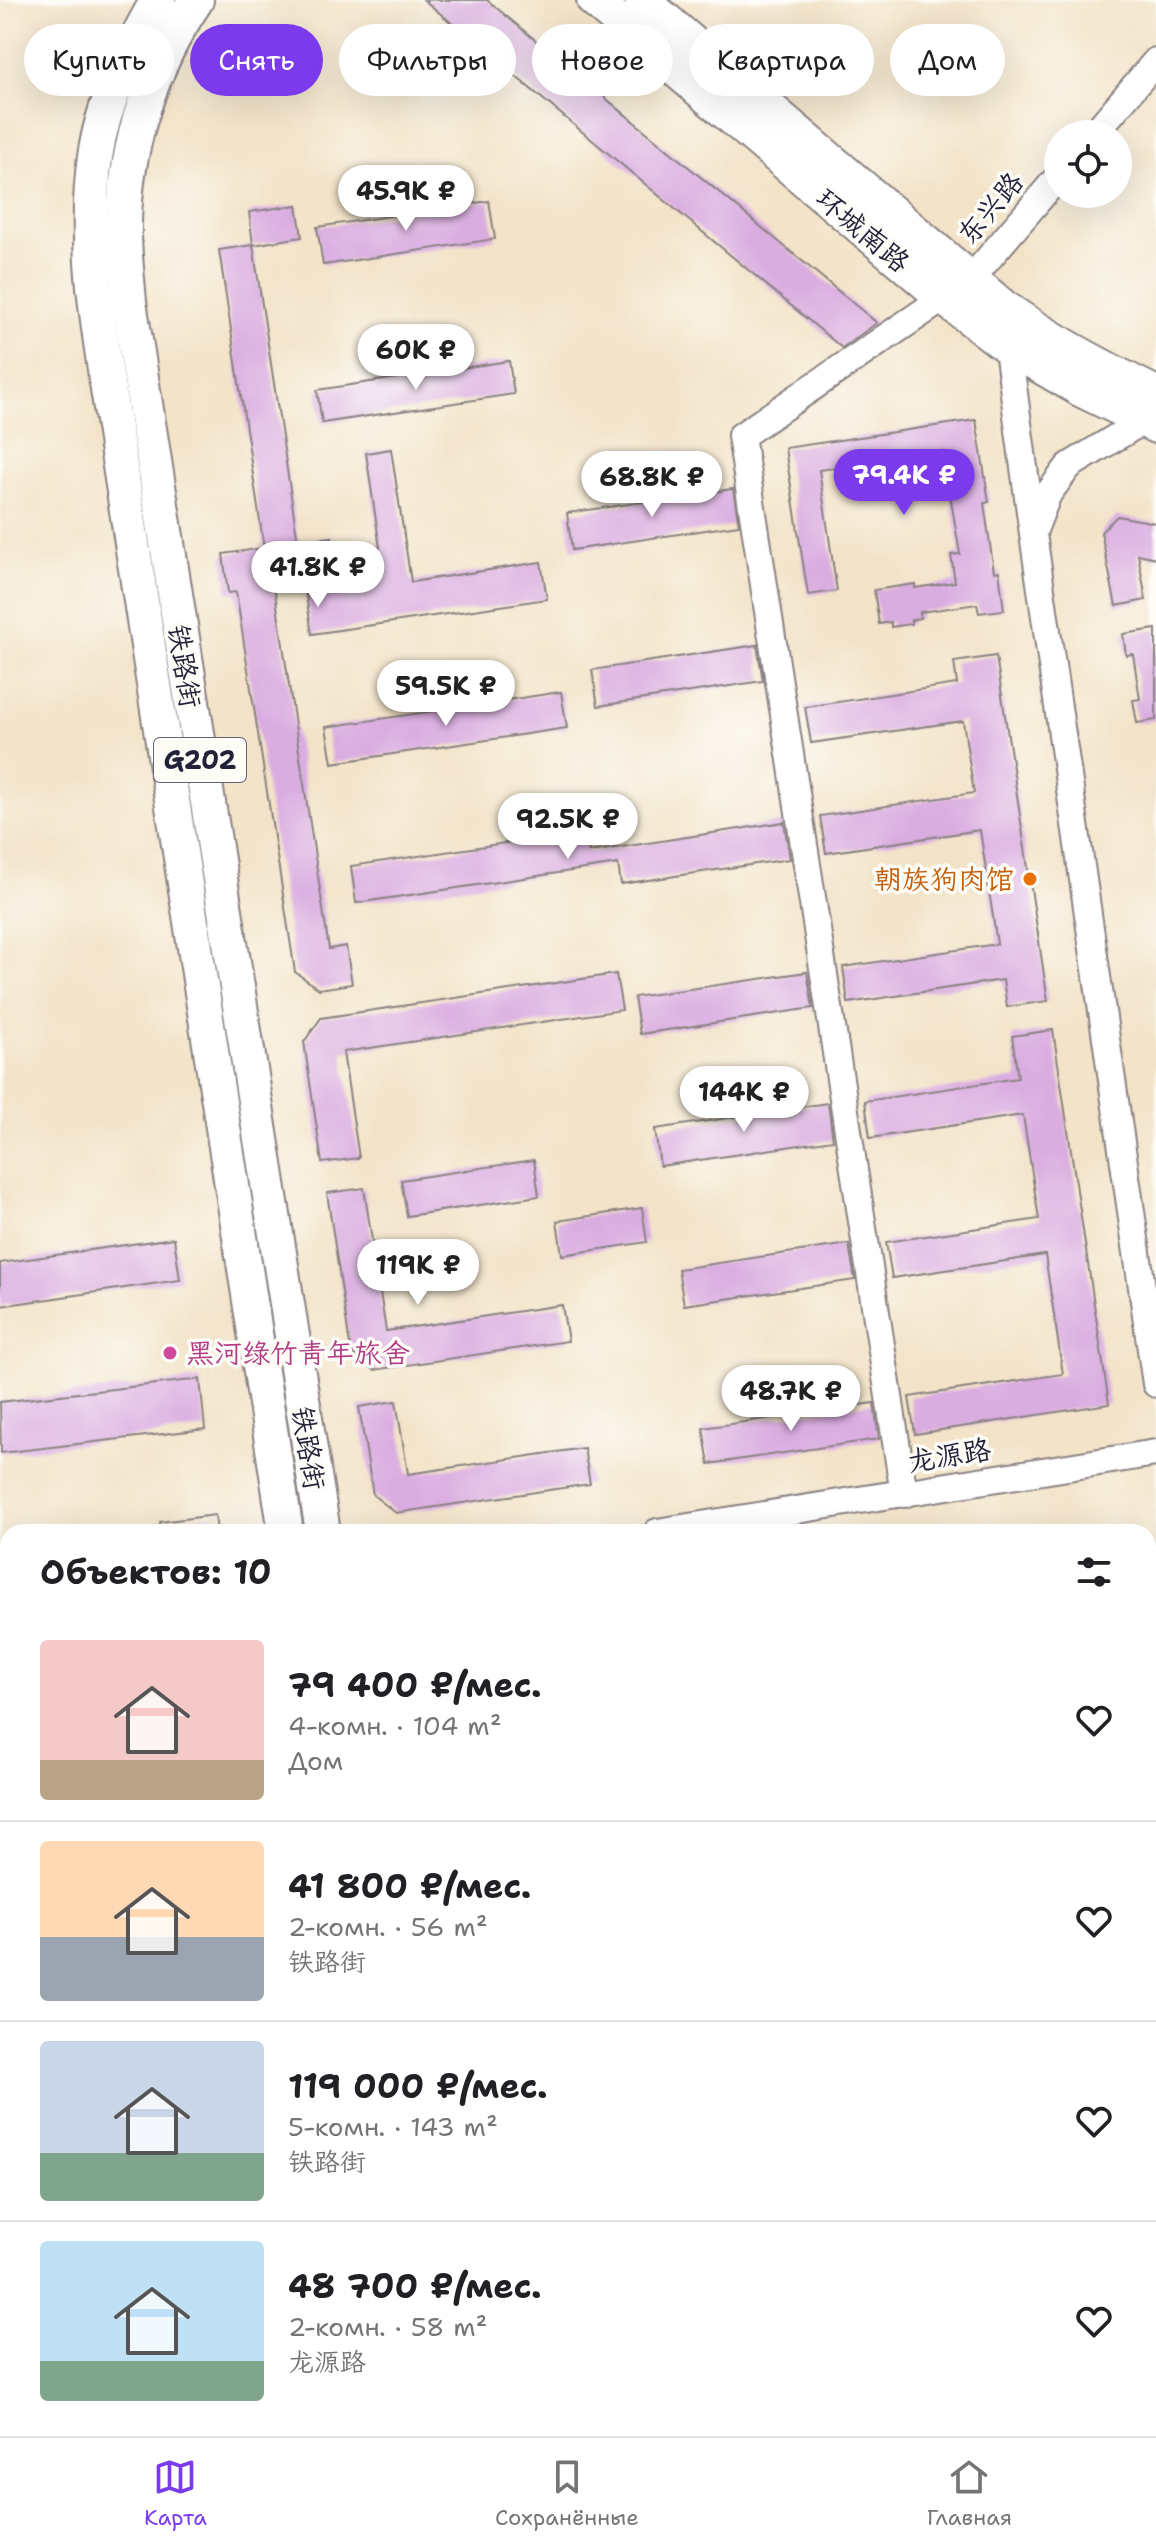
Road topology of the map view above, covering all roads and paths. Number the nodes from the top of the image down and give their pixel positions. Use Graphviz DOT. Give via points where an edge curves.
graph roads {
  1 [pos="158,0"];
  2 [pos="196,0"];
  3 [pos="594,0"];
  4 [pos="642,0"];
  5 [pos="1156,61"];
  6 [pos="1106,120"];
  7 [pos="1044,193"];
  8 [pos="957,289"];
  9 [pos="1003,307"];
  10 [pos="1008,347"];
  11 [pos="1153,413"];
  12 [pos="1033,534"];
  13 [pos="1156,1384"];
  14 [pos="1156,1453"];
  15 [pos="904,1494"];
  16 [pos="285,1524"];
  17 [pos="322,1524"];
  18 [pos="709,1524"];
  1 -- 16 [label="main road, 铁路街 / G202" via="108,102 95,155 90,218 96,296"];
  2 -- 17 [label="main road, 铁路街 / G202" via="149,88 131,157 124,221 129,302"];
  3 -- 8 [label="main road, 环城南路"];
  4 -- 8 [label="main road, 环城南路"];
  5 -- 6 [label="street"];
  7 -- 8 [label="street, 东兴路"];
  8 -- 9 [label="main road, 环城南路"];
  8 -- 10 [label="main road, 环城南路"];
  8 -- 15 [label="street, 东兴路" via="741,436"];
  9 -- 10 [label="street"];
  9 -- 11 [label="main road, 环城南路" via="1099,366"];
  10 -- 11 [label="main road, 环城南路" via="1082,390"];
  10 -- 12 [label="street"];
  11 -- 12 [label="street" via="1069,466 1048,494"];
  12 -- 13 [label="street"];
  14 -- 15 [label="street, 龙源路"];
  15 -- 18 [label="street, 龙源路"];
}
